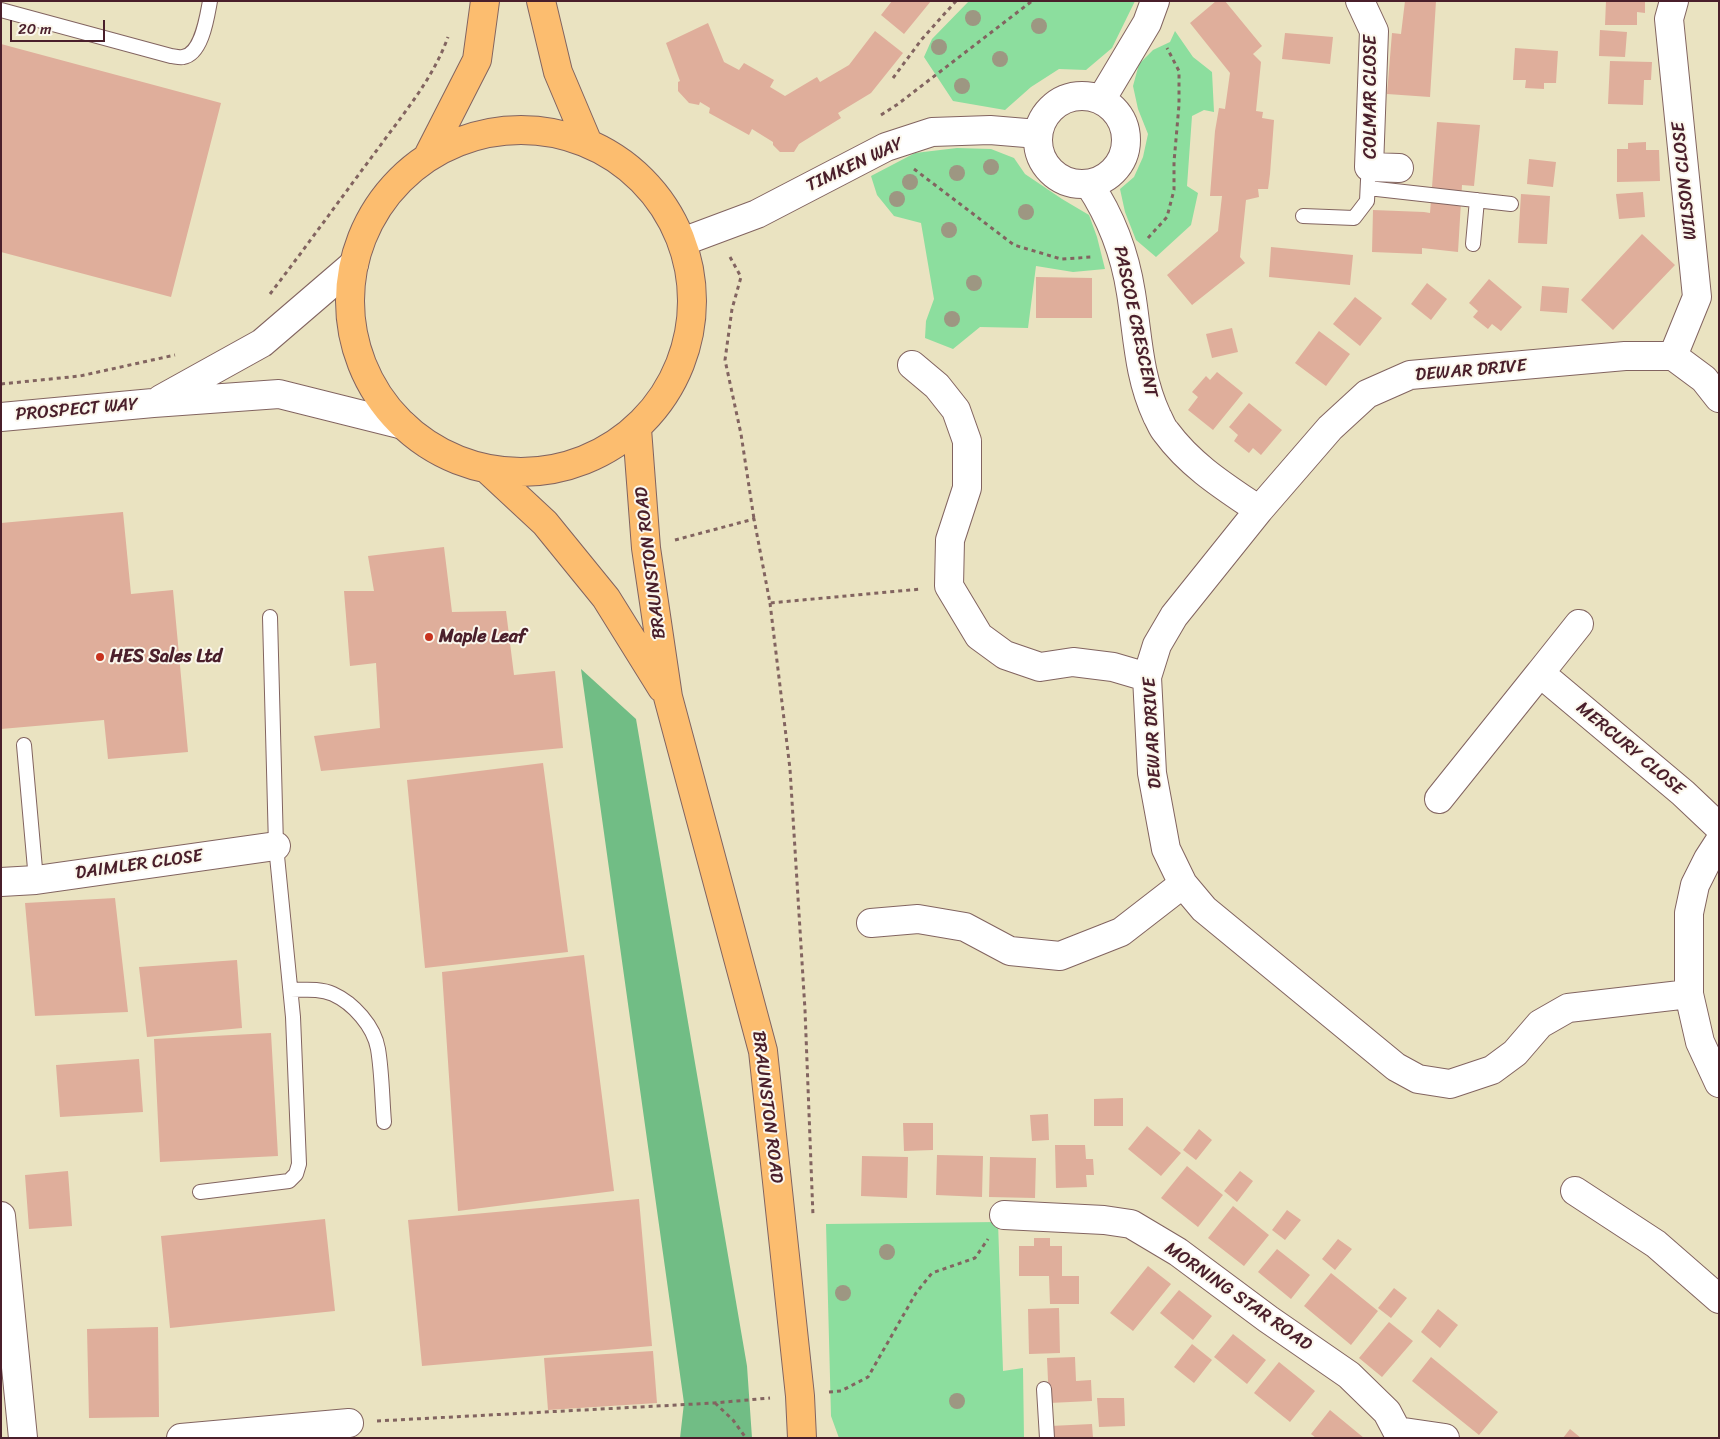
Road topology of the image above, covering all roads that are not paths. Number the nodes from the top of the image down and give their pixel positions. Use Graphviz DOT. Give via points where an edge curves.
graph roads {
  1 [pos="210,1"];
  2 [pos="485,1"];
  3 [pos="541,1"];
  4 [pos="1155,1"];
  5 [pos="1360,1"];
  6 [pos="1674,1"];
  7 [pos="1,10"];
  8 [pos="1101,100"];
  9 [pos="1038,134"];
  10 [pos="588,143"];
  11 [pos="427,158"];
  12 [pos="1398,168"];
  13 [pos="1368,177"];
  14 [pos="1090,184"];
  15 [pos="1477,200"];
  16 [pos="1511,204"];
  17 [pos="1303,216"];
  18 [pos="682,242"];
  19 [pos="1473,244"];
  20 [pos="354,264"];
  21 [pos="1673,356"];
  22 [pos="912,365"];
  23 [pos="1719,398"];
  24 [pos="153,403"];
  25 [pos="1,417"];
  26 [pos="403,425"];
  27 [pos="636,429"];
  28 [pos="488,470"];
  29 [pos="1259,510"];
  30 [pos="270,616"];
  31 [pos="1579,624"];
  32 [pos="1540,672"];
  33 [pos="1147,678"];
  34 [pos="668,697"];
  35 [pos="24,745"];
  36 [pos="1440,799"];
  37 [pos="1719,827"];
  38 [pos="1719,842"];
  39 [pos="276,846"];
  40 [pos="36,880"];
  41 [pos="1,882"];
  42 [pos="1183,884"];
  43 [pos="872,923"];
  44 [pos="290,990"];
  45 [pos="1690,994"];
  46 [pos="1719,1083"];
  47 [pos="384,1122"];
  48 [pos="1575,1191"];
  49 [pos="200,1192"];
  50 [pos="1004,1215"];
  51 [pos="1,1216"];
  52 [pos="1719,1299"];
  53 [pos="1044,1389"];
  54 [pos="349,1423"];
  55 [pos="1396,1434"];
  56 [pos="22,1438"];
  57 [pos="181,1438"];
  58 [pos="802,1438"];
  59 [pos="1047,1438"];
  60 [pos="1445,1438"];
  1 -- 7 [label="lane" via="200,42 193,52 184,57"];
  2 -- 11 [label="highway" via="477,60"];
  3 -- 10 [label="highway" via="558,72"];
  4 -- 8 [label="street" via="1143,30"];
  5 -- 13 [label="street, COLMAR CLOSE" via="1374,31"];
  6 -- 21 [label="street, WILSON CLOSE" via="1670,19 1697,297"];
  8 -- 9 [label="street" via="1084,95 1069,97 1055,104 1042,119"];
  8 -- 14 [label="street" via="1114,109 1123,122 1126,148 1116,168"];
  9 -- 14 [label="street" via="1038,150 1045,164 1062,179"];
  9 -- 18 [label="street, TIMKEN WAY" via="990,130 932,132 886,147 758,214"];
  10 -- 11 [label="highway" via="534,130 478,135"];
  10 -- 18 [label="highway" via="628,167 660,201"];
  11 -- 20 [label="highway" via="402,178 380,203 364,232"];
  12 -- 13 [label="street, COLMAR CLOSE"];
  13 -- 15 [label="lane"];
  13 -- 17 [label="lane" via="1367,201 1354,218"];
  14 -- 29 [label="street, PASCOE CRESCENT" via="1102,202 1119,243 1148,396 1165,432 1194,464"];
  15 -- 16 [label="lane"];
  15 -- 19 [label="lane"];
  18 -- 27 [label="highway" via="693,292 688,342 669,390"];
  20 -- 24 [label="street, PROSPECT WAY" via="262,343"];
  20 -- 26 [label="highway" via="350,308 357,351 376,391"];
  21 -- 23 [label="street" via="1704,379"];
  21 -- 29 [label="street, DEWAR DRIVE" via="1625,356 1410,375 1367,394 1330,428"];
  22 -- 33 [label="street" via="956,410 967,441 967,488 950,540 949,586 979,636 1005,655 1040,667 1073,662 1113,667"];
  24 -- 25 [label="street, PROSPECT WAY"];
  24 -- 26 [label="street, PROSPECT WAY" via="279,394"];
  26 -- 28 [label="highway" via="443,453"];
  27 -- 28 [label="highway" via="592,458 542,472"];
  27 -- 34 [label="highway, BRAUNSTON ROAD" via="646,548"];
  28 -- 34 [label="highway, BRAUNSTON ROAD" via="545,523 606,598"];
  29 -- 33 [label="street, DEWAR DRIVE" via="1174,616 1157,645"];
  30 -- 39 [label="lane"];
  31 -- 32 [label="street"];
  32 -- 36 [label="street"];
  32 -- 37 [label="street, MERCURY CLOSE"];
  33 -- 42 [label="street, DEWAR DRIVE" via="1152,773 1166,849"];
  34 -- 58 [label="highway, BRAUNSTON ROAD" via="763,1050"];
  35 -- 40 [label="lane"];
  38 -- 45 [label="street" via="1695,885 1689,913"];
  39 -- 40 [label="street, DAIMLER CLOSE"];
  39 -- 44 [label="lane"];
  40 -- 41 [label="street, DAIMLER CLOSE"];
  42 -- 43 [label="street" via="1121,932 1060,956 1010,951 965,927 918,919"];
  42 -- 45 [label="street, DEWAR DRIVE" via="1204,909 1396,1067 1418,1079 1450,1084 1492,1070 1515,1052 1540,1024 1568,1008"];
  44 -- 47 [label="lane" via="332,994 352,1005 369,1026 378,1047"];
  44 -- 49 [label="lane" via="296,1174 288,1180"];
  45 -- 46 [label="street" via="1700,1042"];
  48 -- 52 [label="street" via="1656,1244"];
  50 -- 55 [label="street, MORNING STAR ROAD" via="1131,1224 1178,1252 1348,1375 1387,1412"];
  51 -- 56 [label="street"];
  53 -- 59 [label="lane"];
  54 -- 57 [label="street"];
  55 -- 60 [label="street, MORNING STAR ROAD"];
}
